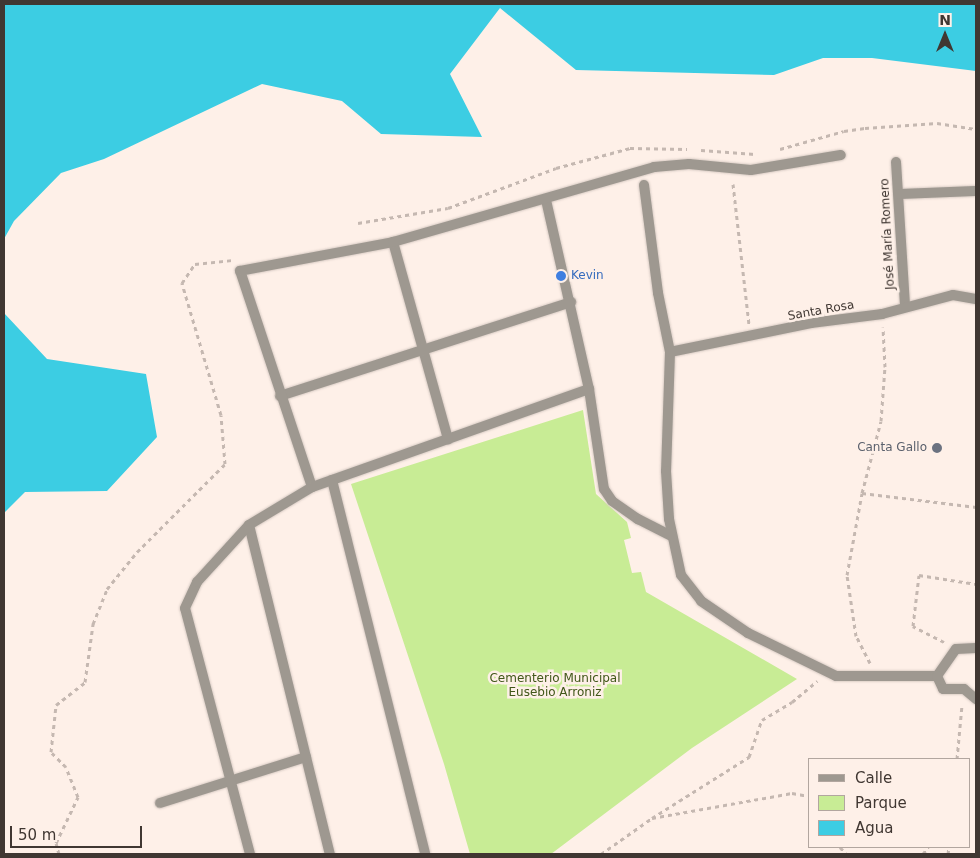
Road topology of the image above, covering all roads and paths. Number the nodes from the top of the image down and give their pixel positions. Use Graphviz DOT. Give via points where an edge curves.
graph roads {
  1 [pos="841,155"];
  2 [pos="896,162"];
  3 [pos="733,184"];
  4 [pos="644,185"];
  5 [pos="975,191"];
  6 [pos="900,194"];
  7 [pos="546,200"];
  8 [pos="394,242"];
  9 [pos="240,271"];
  10 [pos="976,299"];
  11 [pos="571,302"];
  12 [pos="905,305"];
  13 [pos="882,314"];
  14 [pos="751,337"];
  15 [pos="422,348"];
  16 [pos="670,352"];
  17 [pos="589,389"];
  18 [pos="280,396"];
  19 [pos="448,439"];
  20 [pos="332,480"];
  21 [pos="312,487"];
  22 [pos="862,493"];
  23 [pos="976,507"];
  24 [pos="249,525"];
  25 [pos="672,536"];
  26 [pos="976,584"];
  27 [pos="976,648"];
  28 [pos="956,649"];
  29 [pos="828,672"];
  30 [pos="877,676"];
  31 [pos="936,676"];
  32 [pos="964,690"];
  33 [pos="976,699"];
  34 [pos="306,757"];
  35 [pos="957,758"];
  36 [pos="231,782"];
  37 [pos="808,796"];
  38 [pos="160,803"];
  39 [pos="652,818"];
  40 [pos="59,854"];
  41 [pos="250,854"];
  42 [pos="330,854"];
  43 [pos="425,854"];
  44 [pos="601,854"];
  1 -- 7 [label="street" via="751,170 689,164 654,167"];
  2 -- 6 [label="street, José María Romero"];
  3 -- 14 [label="path"];
  4 -- 16 [label="street" via="658,293"];
  5 -- 6 [label="street"];
  6 -- 12 [label="street, José María Romero"];
  7 -- 8 [label="street"];
  7 -- 11 [label="street"];
  8 -- 9 [label="street"];
  8 -- 15 [label="street"];
  9 -- 18 [label="street"];
  9 -- 40 [label="path" via="239,259 195,264 182,283 221,415 225,464 137,552 107,590 93,624 85,682 56,705 51,752 66,767 78,797 56,843"];
  10 -- 12 [label="street, Santa Rosa" via="953,296"];
  11 -- 15 [label="street"];
  11 -- 17 [label="street"];
  12 -- 13 [label="street, Santa Rosa"];
  13 -- 14 [label="street, Santa Rosa" via="811,323"];
  13 -- 22 [label="path" via="881,421"];
  14 -- 16 [label="street, Santa Rosa"];
  15 -- 18 [label="street"];
  15 -- 19 [label="street"];
  16 -- 25 [label="street" via="666,471"];
  17 -- 19 [label="street"];
  17 -- 25 [label="street" via="604,489 612,501 638,519"];
  18 -- 21 [label="street"];
  19 -- 20 [label="street"];
  20 -- 21 [label="street"];
  20 -- 43 [label="street"];
  21 -- 24 [label="street"];
  22 -- 23 [label="path"];
  22 -- 30 [label="path" via="847,575 856,636"];
  24 -- 34 [label="street"];
  24 -- 36 [label="street" via="196,582 185,608"];
  25 -- 29 [label="street" via="681,575 701,601 748,633"];
  26 -- 28 [label="path" via="919,575 913,626"];
  27 -- 28 [label="street"];
  28 -- 31 [label="street"];
  29 -- 30 [label="street" via="836,676"];
  29 -- 39 [label="path" via="792,702 762,720 750,757"];
  30 -- 31 [label="street"];
  31 -- 32 [label="street" via="943,689"];
  32 -- 33 [label="street"];
  32 -- 35 [label="path"];
  34 -- 36 [label="street"];
  34 -- 42 [label="street"];
  36 -- 38 [label="street"];
  36 -- 41 [label="street"];
  37 -- 39 [label="path" via="792,793"];
  39 -- 44 [label="path"];
}
